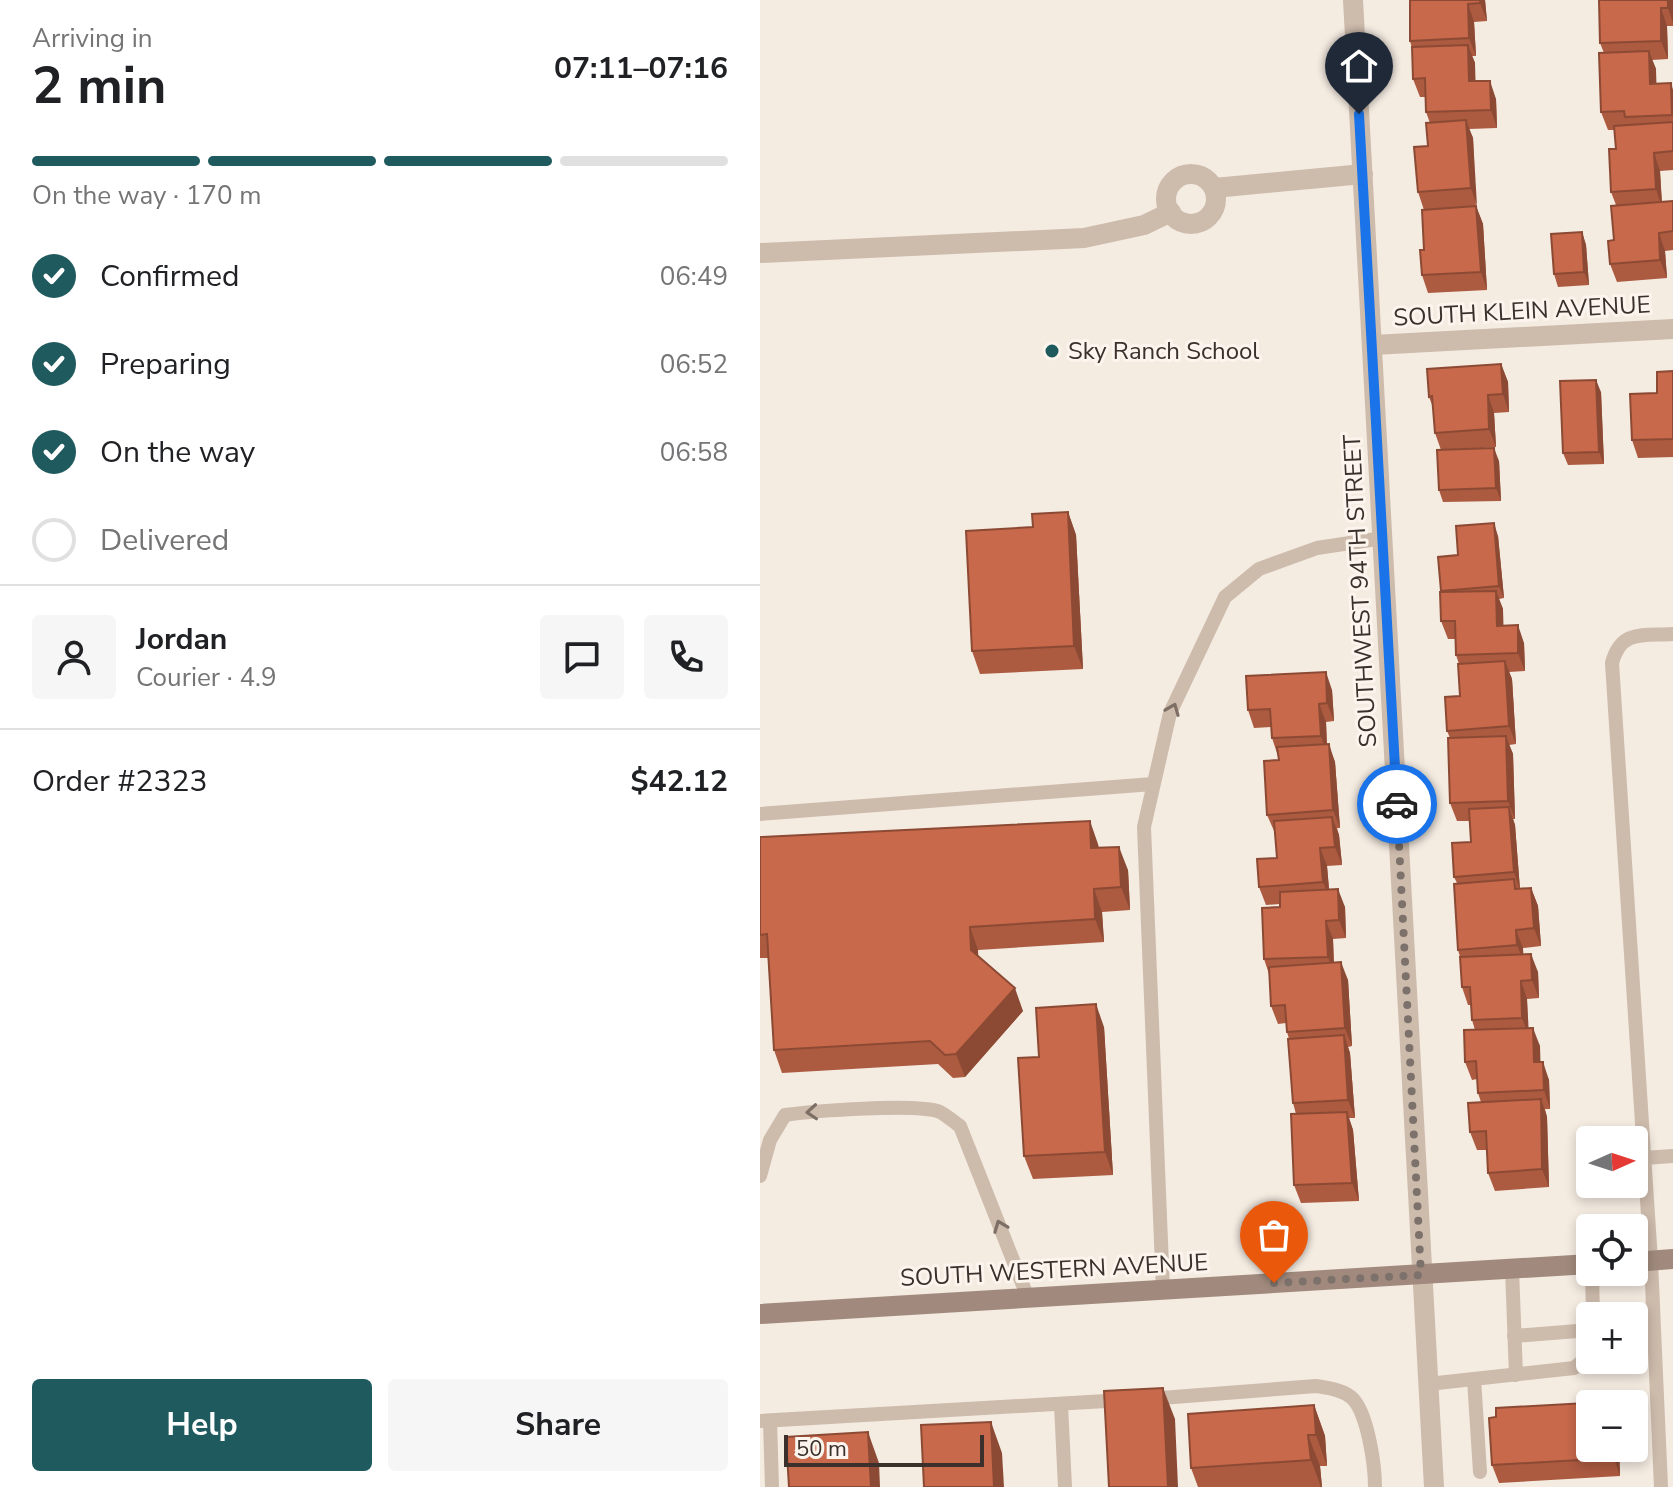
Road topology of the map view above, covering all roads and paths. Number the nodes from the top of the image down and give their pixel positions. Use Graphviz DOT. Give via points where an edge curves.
graph roads {
  1 [pos="1353,0"];
  2 [pos="1363,174"];
  3 [pos="1214,188"];
  4 [pos="1171,212"];
  5 [pos="760,253"];
  6 [pos="1673,329"];
  7 [pos="1373,345"];
  8 [pos="1383,538"];
  9 [pos="1673,634"];
  10 [pos="1153,784"];
  11 [pos="760,814"];
  12 [pos="1642,1126"];
  13 [pos="1673,1156"];
  14 [pos="1648,1158"];
  15 [pos="760,1176"];
  16 [pos="1673,1259"];
  17 [pos="1648,1261"];
  18 [pos="1576,1265"];
  19 [pos="1512,1269"];
  20 [pos="1421,1275"];
  21 [pos="1646,1286"];
  22 [pos="1163,1290"];
  23 [pos="1028,1298"];
  24 [pos="760,1314"];
  25 [pos="1576,1331"];
  26 [pos="1514,1336"];
  27 [pos="1576,1366"];
  28 [pos="1516,1375"];
  29 [pos="1474,1379"];
  30 [pos="1428,1384"];
  31 [pos="1061,1405"];
  32 [pos="765,1421"];
  33 [pos="1666,1428"];
  34 [pos="1480,1472"];
  35 [pos="772,1487"];
  36 [pos="1065,1487"];
  37 [pos="1375,1487"];
  38 [pos="1434,1487"];
  39 [pos="1661,1487"];
  1 -- 2 [label="street, SOUTHWEST 94TH STREET"];
  2 -- 3 [label="street"];
  2 -- 7 [label="street, SOUTHWEST 94TH STREET"];
  3 -- 4 [label="street" via="1216,204 1200,222 1183,222"];
  3 -- 4 [label="street" via="1195,174 1179,177 1166,196"];
  4 -- 5 [label="street" via="1144,225 1084,238"];
  6 -- 7 [label="street, SOUTH KLEIN AVENUE"];
  7 -- 8 [label="street, SOUTHWEST 94TH STREET"];
  10 -- 8 [label="lane, one-way" via="1170,713 1225,597 1259,569 1317,548"];
  8 -- 20 [label="street, SOUTHWEST 94TH STREET"];
  9 -- 12 [label="lane" via="1622,640 1612,663"];
  10 -- 11 [label="lane"];
  10 -- 22 [label="lane" via="1144,827"];
  13 -- 14 [label="lane"];
  23 -- 15 [label="lane, one-way" via="960,1126 939,1111 785,1115 770,1140"];
  16 -- 17 [label="main road"];
  18 -- 19 [label="main road, SOUTH WESTERN AVENUE"];
  19 -- 20 [label="main road, SOUTH WESTERN AVENUE"];
  19 -- 26 [label="lane"];
  20 -- 22 [label="main road, SOUTH WESTERN AVENUE"];
  20 -- 30 [label="street, SOUTHWEST 94TH STREET"];
  21 -- 33 [label="lane"];
  22 -- 23 [label="main road, SOUTH WESTERN AVENUE"];
  23 -- 24 [label="main road, SOUTH WESTERN AVENUE"];
  25 -- 26 [label="lane"];
  26 -- 28 [label="lane"];
  27 -- 28 [label="lane"];
  28 -- 29 [label="lane"];
  29 -- 30 [label="lane"];
  29 -- 34 [label="lane"];
  30 -- 38 [label="street, SOUTHWEST 94TH STREET"];
  31 -- 32 [label="lane"];
  31 -- 36 [label="lane"];
  31 -- 37 [label="lane" via="1316,1386 1338,1390 1353,1399 1364,1421"];
  32 -- 35 [label="lane"];
  33 -- 39 [label="lane"];
}
